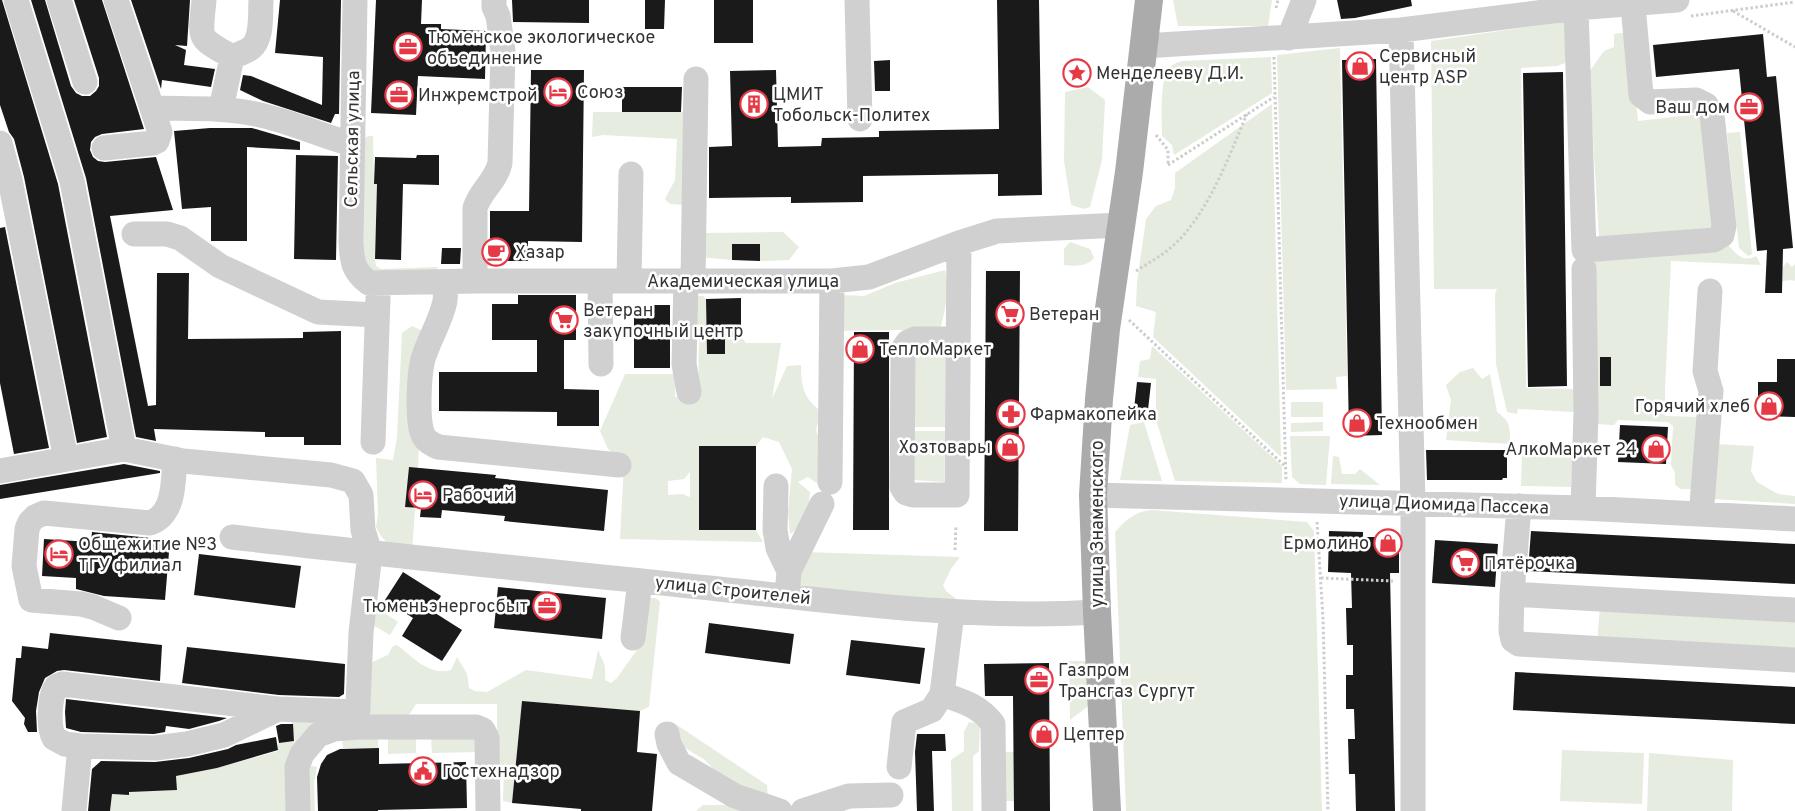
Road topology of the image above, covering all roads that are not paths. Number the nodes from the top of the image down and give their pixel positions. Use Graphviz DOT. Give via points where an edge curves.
graph roads {
  1 [pos="16,0"];
  2 [pos="59,0"];
  3 [pos="116,0"];
  4 [pos="204,0"];
  5 [pos="261,0"];
  6 [pos="355,0"];
  7 [pos="494,0"];
  8 [pos="857,0"];
  9 [pos="1150,0"];
  10 [pos="1304,0"];
  11 [pos="1677,0"];
  12 [pos="1633,5"];
  13 [pos="1576,8"];
  14 [pos="1401,30"];
  15 [pos="1282,45"];
  16 [pos="1144,46"];
  17 [pos="232,57"];
  18 [pos="696,79"];
  19 [pos="85,82"];
  20 [pos="152,108"];
  21 [pos="221,109"];
  22 [pos="860,119"];
  23 [pos="0,143"];
  24 [pos="351,144"];
  25 [pos="104,148"];
  26 [pos="631,174"];
  27 [pos="1121,226"];
  28 [pos="134,234"];
  29 [pos="959,242"];
  30 [pos="1584,268"];
  31 [pos="369,280"];
  32 [pos="475,281"];
  33 [pos="600,281"];
  34 [pos="629,281"];
  35 [pos="690,281"];
  36 [pos="445,282"];
  37 [pos="832,282"];
  38 [pos="1710,291"];
  39 [pos="377,315"];
  40 [pos="958,339"];
  41 [pos="601,364"];
  42 [pos="689,392"];
  43 [pos="373,442"];
  44 [pos="124,449"];
  45 [pos="66,459"];
  46 [pos="176,459"];
  47 [pos="1,465"];
  48 [pos="619,465"];
  49 [pos="776,486"];
  50 [pos="1094,495"];
  51 [pos="1413,503"];
  52 [pos="1519,506"];
  53 [pos="1583,508"];
  54 [pos="1700,514"];
  55 [pos="1795,520"];
  56 [pos="232,537"];
  57 [pos="370,553"];
  58 [pos="789,570"];
  59 [pos="640,581"];
  60 [pos="1512,594"];
  61 [pos="787,596"];
  62 [pos="1795,610"];
  63 [pos="1097,612"];
  64 [pos="952,613"];
  65 [pos="119,618"];
  66 [pos="633,638"];
  67 [pos="1795,660"];
  68 [pos="942,694"];
  69 [pos="278,709"];
  70 [pos="358,719"];
  71 [pos="667,734"];
  72 [pos="80,746"];
  73 [pos="899,767"];
  74 [pos="891,795"];
  75 [pos="74,811"];
  76 [pos="298,811"];
  77 [pos="488,811"];
  78 [pos="780,811"];
  79 [pos="803,811"];
  80 [pos="994,811"];
  81 [pos="1107,811"];
  82 [pos="1413,811"];
  1 -- 44 [label="street" via="72,181"];
  2 -- 19 [label="street"];
  3 -- 20 [label="street"];
  4 -- 17 [label="street" via="201,34 205,41"];
  5 -- 17 [label="street" via="256,43"];
  6 -- 24 [label="street, Сельская улица"];
  7 -- 32 [label="street" via="503,51 500,163 498,172 478,198 475,208"];
  8 -- 22 [label="street"];
  9 -- 16 [label="main road, улица Знаменского"];
  10 -- 15 [label="street"];
  11 -- 12 [label="street"];
  12 -- 13 [label="street"];
  12 -- 13 [label="street" via="1641,95 1650,102 1696,100 1706,105 1712,115 1724,226 1722,234 1714,240 1584,250"];
  13 -- 14 [label="street"];
  14 -- 15 [label="street"];
  14 -- 51 [label="street"];
  15 -- 16 [label="street"];
  16 -- 27 [label="main road, улица Знаменского"];
  17 -- 21 [label="street"];
  18 -- 35 [label="street"];
  20 -- 21 [label="street"];
  20 -- 25 [label="street" via="160,132 157,141"];
  21 -- 24 [label="street" via="279,120"];
  23 -- 45 [label="street"];
  24 -- 31 [label="street, Сельская улица" via="352,260"];
  26 -- 34 [label="street"];
  27 -- 29 [label="street, Академическая улица" via="997,232"];
  27 -- 50 [label="main road, улица Знаменского" via="1106,329"];
  28 -- 39 [label="street" via="167,234 180,238 220,266 318,312"];
  29 -- 37 [label="street, Академическая улица" via="869,278"];
  29 -- 40 [label="street"];
  30 -- 53 [label="street" via="1586,412"];
  31 -- 36 [label="street, Академическая улица"];
  31 -- 39 [label="street"];
  32 -- 33 [label="street, Академическая улица"];
  32 -- 36 [label="street, Академическая улица"];
  33 -- 34 [label="street, Академическая улица"];
  33 -- 41 [label="street"];
  34 -- 35 [label="street, Академическая улица"];
  35 -- 37 [label="street, Академическая улица"];
  35 -- 42 [label="street" via="684,364"];
  36 -- 48 [label="street" via="442,311 421,372 420,422 428,442 438,447"];
  37 -- 58 [label="street" via="826,493"];
  38 -- 54 [label="street" via="1706,370 1711,391"];
  39 -- 43 [label="street"];
  40 -- 40 [label="street" via="915,339 903,349 902,487 906,493 957,495"];
  44 -- 45 [label="street"];
  44 -- 46 [label="street"];
  45 -- 47 [label="street"];
  46 -- 57 [label="street" via="332,475 353,481 361,495 363,530"];
  46 -- 65 [label="street" via="171,499 160,520 150,523 44,513 35,517 27,529 24,566 31,600 81,604"];
  49 -- 58 [label="street" via="775,530 778,548"];
  50 -- 51 [label="street, улица Диомида Пассека"];
  50 -- 63 [label="main road, улица Знаменского"];
  51 -- 52 [label="street, улица Диомида Пассека"];
  51 -- 82 [label="street"];
  52 -- 53 [label="street, улица Диомида Пассека"];
  52 -- 60 [label="street"];
  53 -- 54 [label="street, улица Диомида Пассека"];
  54 -- 55 [label="street, улица Диомида Пассека"];
  56 -- 57 [label="street, улица Строителей"];
  57 -- 59 [label="street, улица Строителей"];
  57 -- 70 [label="street" via="361,633"];
  58 -- 61 [label="street"];
  59 -- 61 [label="street, улица Строителей"];
  59 -- 66 [label="street"];
  60 -- 62 [label="street"];
  60 -- 67 [label="street" via="1511,631 1513,640 1519,644"];
  61 -- 64 [label="street, улица Строителей"];
  63 -- 64 [label="street, улица Строителей" via="1054,615"];
  63 -- 81 [label="main road, улица Знаменского"];
  64 -- 68 [label="street"];
  68 -- 73 [label="street" via="932,710 904,722"];
  68 -- 80 [label="street" via="985,712 993,724"];
  69 -- 70 [label="street"];
  69 -- 72 [label="street" via="224,735 187,744 155,748"];
  69 -- 72 [label="street" via="62,684 52,694 51,734 65,744"];
  70 -- 76 [label="street" via="318,735 302,754 297,767"];
  70 -- 77 [label="street" via="483,730 487,738"];
  71 -- 78 [label="street" via="679,763 734,796"];
  72 -- 75 [label="street"];
  74 -- 79 [label="street" via="849,796"];
}
